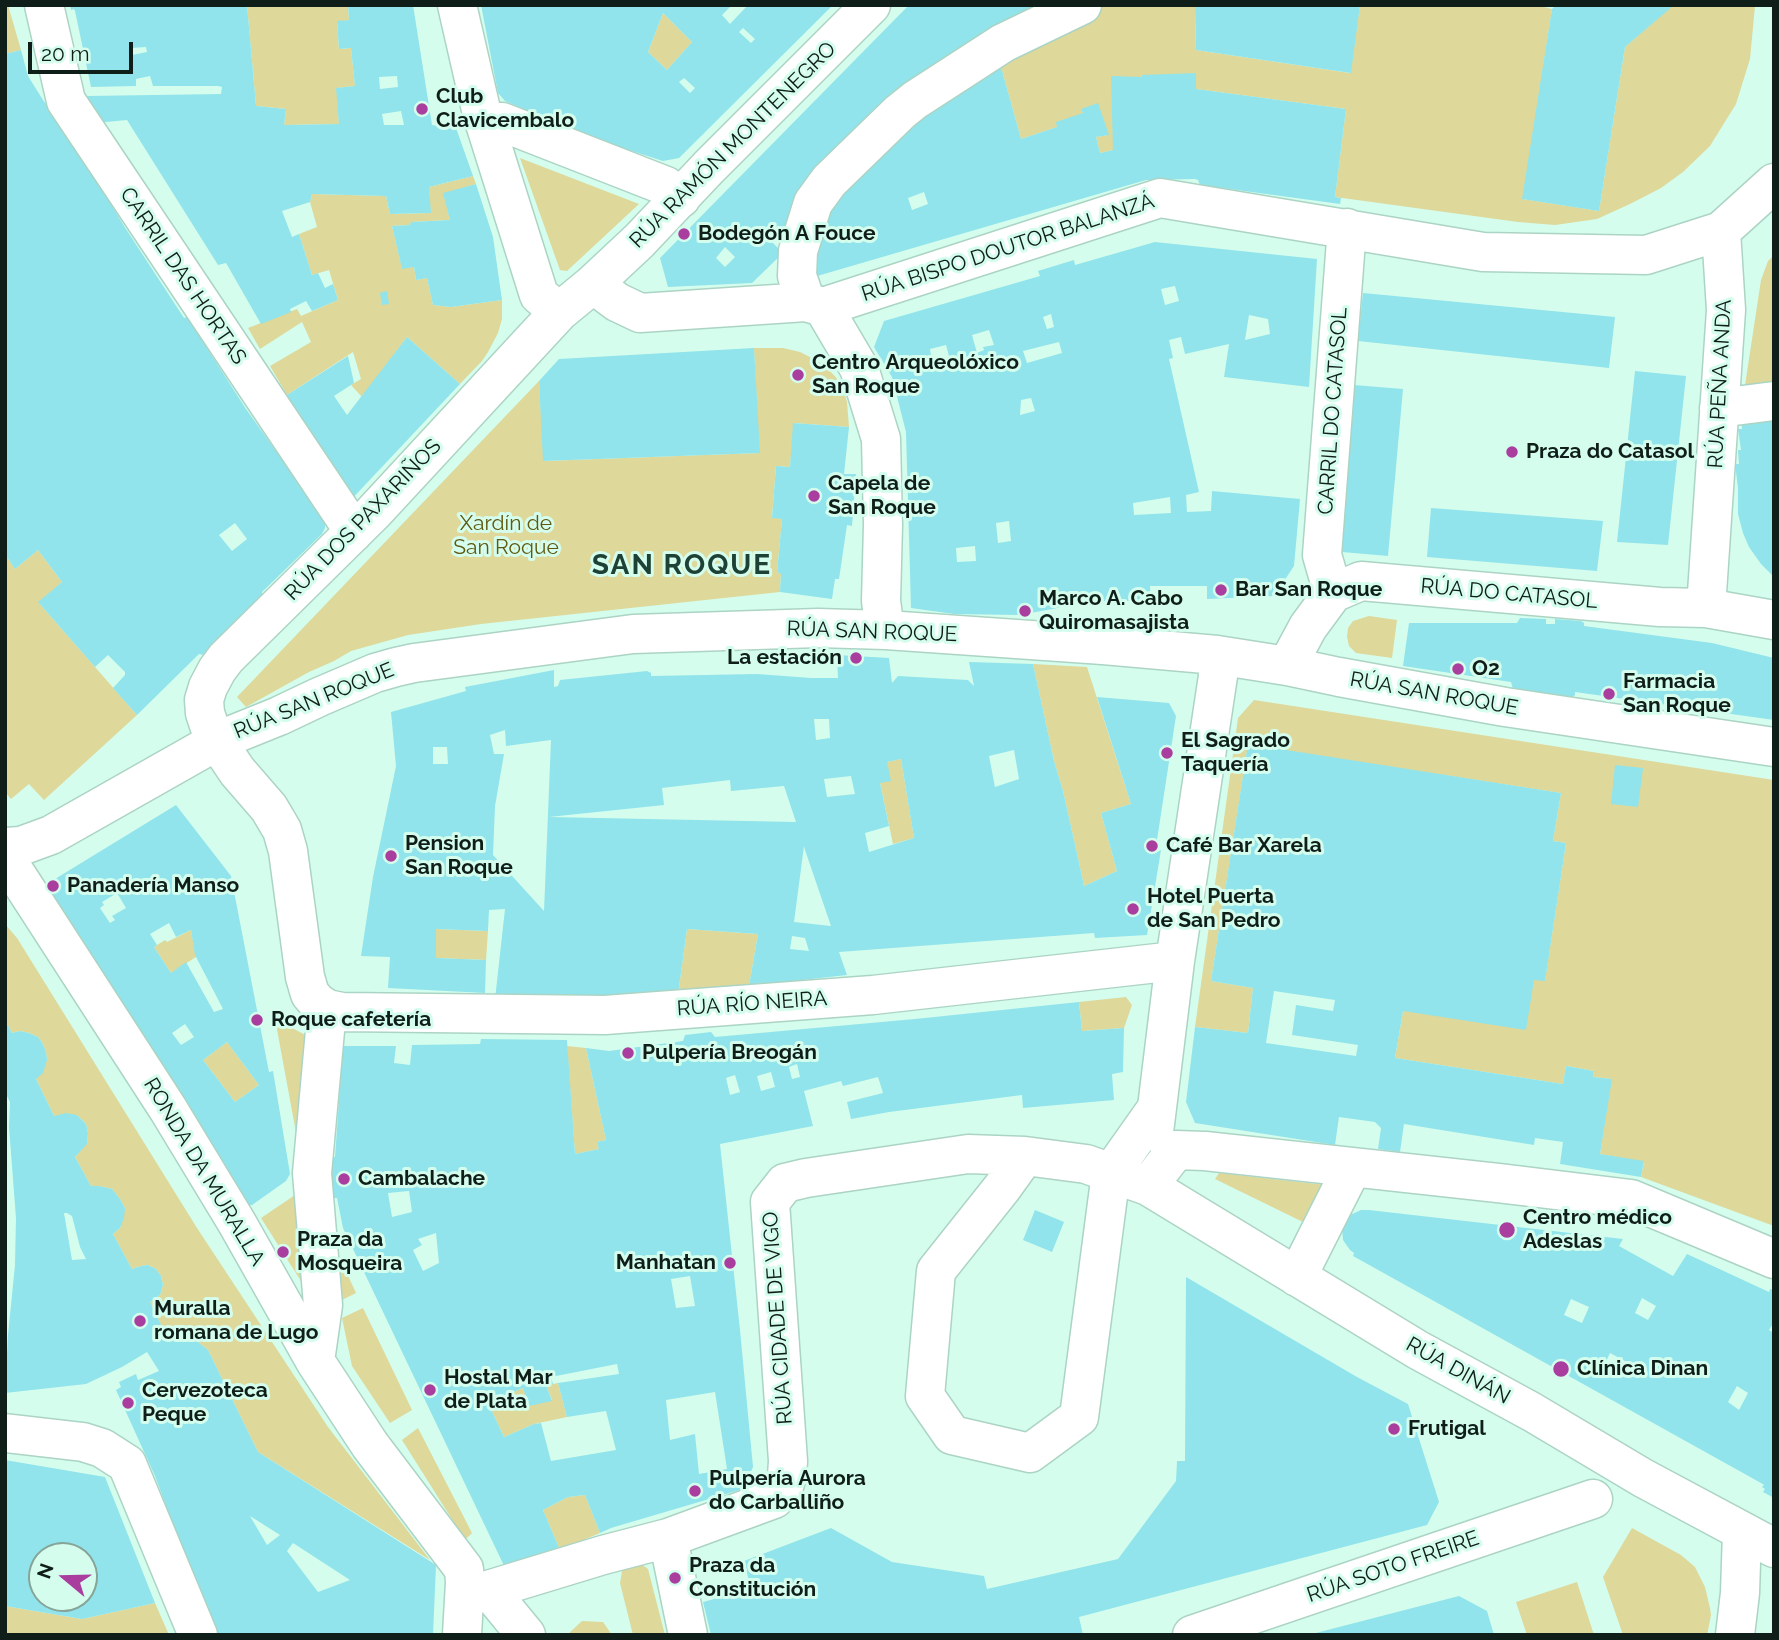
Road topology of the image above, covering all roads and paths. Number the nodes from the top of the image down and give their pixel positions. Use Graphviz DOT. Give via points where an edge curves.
graph roads {
  1 [pos="44,5"];
  2 [pos="457,5"];
  3 [pos="871,5"];
  4 [pos="1082,5"];
  5 [pos="484,122"];
  6 [pos="1774,183"];
  7 [pos="681,198"];
  8 [pos="1347,228"];
  9 [pos="1720,231"];
  10 [pos="593,284"];
  11 [pos="814,305"];
  12 [pos="559,312"];
  13 [pos="1774,401"];
  14 [pos="1719,408"];
  15 [pos="353,534"];
  16 [pos="1333,593"];
  17 [pos="1706,608"];
  18 [pos="1774,620"];
  19 [pos="886,630"];
  20 [pos="1217,655"];
  21 [pos="1287,666"];
  22 [pos="217,741"];
  23 [pos="1774,747"];
  24 [pos="9,846"];
  25 [pos="1175,961"];
  26 [pos="327,1009"];
  27 [pos="1157,1108"];
  28 [pos="1025,1156"];
  29 [pos="1352,1168"];
  30 [pos="1111,1173"];
  31 [pos="1148,1186"];
  32 [pos="1774,1259"];
  33 [pos="1297,1277"];
  34 [pos="315,1361"];
  35 [pos="5,1433"];
  36 [pos="1593,1499"];
  37 [pos="668,1538"];
  38 [pos="1758,1540"];
  39 [pos="477,1594"];
  40 [pos="198,1635"];
  41 [pos="462,1635"];
  42 [pos="526,1635"];
  43 [pos="688,1635"];
  44 [pos="1192,1635"];
  45 [pos="1735,1635"];
  1 -- 15 [label="street, CARRIL DAS HORTAS" via="66,101"];
  2 -- 5 [label="street"];
  3 -- 7 [label="street, RÚA RAMÓN MONTENEGRO"];
  4 -- 11 [label="street" via="1003,43 915,100 829,181 813,204 798,251 797,276"];
  5 -- 7 [label="street" via="502,122 666,186"];
  5 -- 12 [label="street" via="539,296"];
  6 -- 9 [label="street"];
  7 -- 10 [label="street, RÚA RAMÓN MONTENEGRO"];
  8 -- 9 [label="street, RÚA BISPO DOUTOR BALANZÁ" via="1483,252 1646,255"];
  8 -- 11 [label="street, RÚA BISPO DOUTOR BALANZÁ" via="1160,198"];
  8 -- 16 [label="street, CARRIL DO CATASOL" via="1322,555"];
  9 -- 14 [label="street, RÚA PEÑA ANDA" via="1726,310"];
  10 -- 11 [label="street, RÚA BISPO DOUTOR BALANZÁ" via="640,313"];
  10 -- 12 [label="street, RÚA DOS PAXARIÑOS"];
  11 -- 19 [label="street" via="859,368 881,439 881,601"];
  12 -- 15 [label="street, RÚA DOS PAXARIÑOS"];
  13 -- 14 [label="street"];
  14 -- 17 [label="street, RÚA PEÑA ANDA"];
  15 -- 22 [label="street, RÚA DOS PAXARIÑOS" via="216,670 204,700"];
  16 -- 17 [label="street, RÚA DO CATASOL" via="1361,581"];
  16 -- 21 [label="street"];
  17 -- 18 [label="street, RÚA DO CATASOL"];
  19 -- 20 [label="street, RÚA SAN ROQUE"];
  19 -- 22 [label="street, RÚA SAN ROQUE" via="634,634 414,663 375,673"];
  20 -- 21 [label="street, RÚA SAN ROQUE"];
  20 -- 25 [label="street" via="1218,676"];
  21 -- 23 [label="street, RÚA SAN ROQUE" via="1505,707"];
  22 -- 24 [label="street, RÚA SAN ROQUE" via="51,835"];
  22 -- 26 [label="street, RÚA DOS PAXARIÑOS" via="282,830 305,976 310,994"];
  24 -- 34 [label="street, RONDA DA MURALLA"];
  25 -- 26 [label="street, RÚA RÍO NEIRA" via="873,995 605,1015"];
  25 -- 27 [label="street"];
  26 -- 34 [label="street" via="312,1173 323,1305"];
  27 -- 30 [label="street"];
  27 -- 31 [label="street"];
  28 -- 30 [label="street, RÚA CIDADE DE VIGO" via="1086,1164"];
  28 -- 30 [label="street" via="936,1271 925,1396 952,1435 1030,1453 1079,1417"];
  28 -- 37 [label="street, RÚA CIDADE DE VIGO" via="968,1154 785,1183 770,1202 788,1461 783,1490 761,1505"];
  29 -- 31 [label="street" via="1176,1150"];
  29 -- 32 [label="street" via="1631,1199"];
  29 -- 33 [label="street"];
  30 -- 31 [label="street, RÚA CIDADE DE VIGO"];
  31 -- 33 [label="street, RÚA DINÁN"];
  33 -- 38 [label="street, RÚA DINÁN"];
  34 -- 39 [label="street, RONDA DA MURALLA" via="370,1445 464,1569 466,1582"];
  35 -- 40 [label="street" via="83,1442 127,1464"];
  36 -- 44 [label="street, RÚA SOTO FREIRE"];
  37 -- 39 [label="street, RÚA CIDADE DE VIGO"];
  37 -- 43 [label="street"];
  38 -- 45 [label="street" via="1740,1593"];
  39 -- 41 [label="street, RONDA DA MURALLA"];
  39 -- 42 [label="street"];
}
